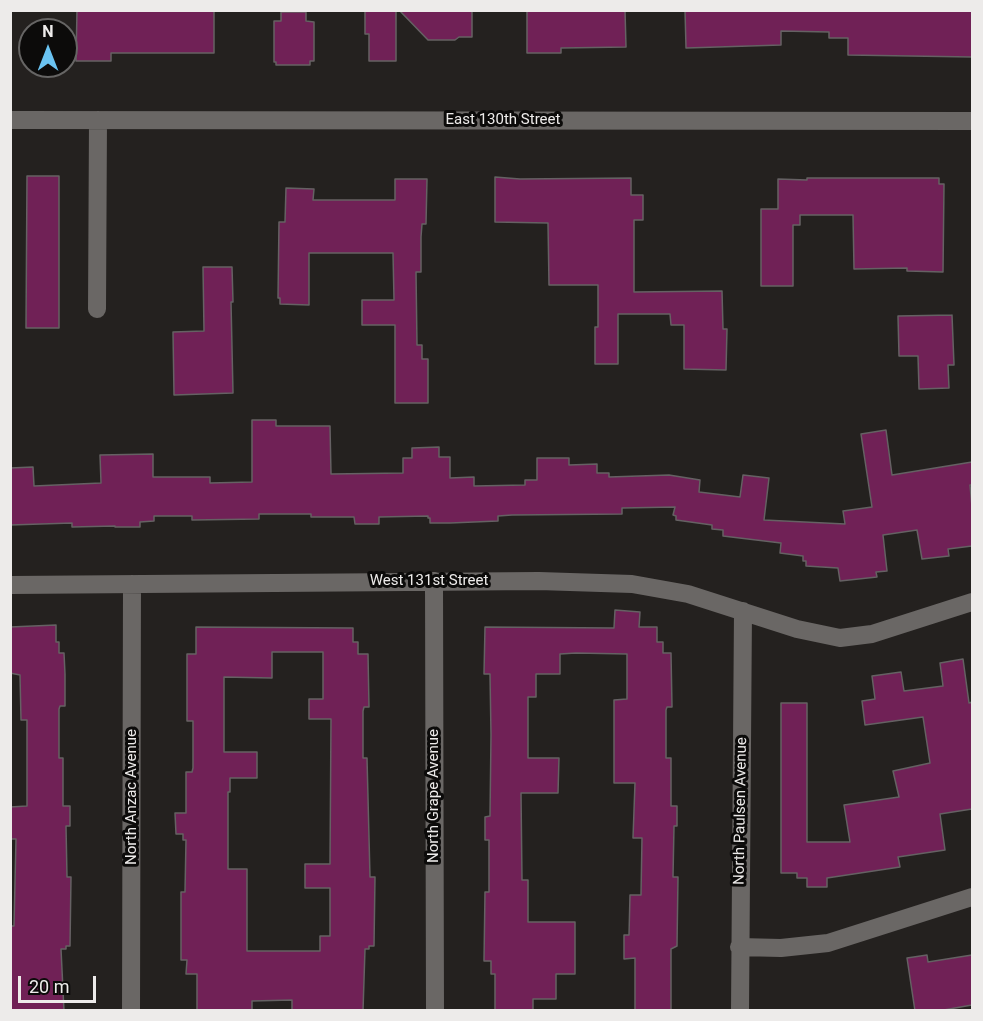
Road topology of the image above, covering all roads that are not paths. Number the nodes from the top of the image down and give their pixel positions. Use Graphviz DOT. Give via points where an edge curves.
graph roads {
  1 [pos="10,120"];
  2 [pos="98,120"];
  3 [pos="972,121"];
  4 [pos="98,309"];
  5 [pos="434,581"];
  6 [pos="132,584"];
  7 [pos="10,585"];
  8 [pos="972,602"];
  9 [pos="743,610"];
  10 [pos="972,897"];
  11 [pos="740,947"];
  12 [pos="131,1011"];
  13 [pos="435,1011"];
  14 [pos="740,1011"];
  1 -- 2 [label="street, East 130th Street"];
  2 -- 3 [label="street, East 130th Street"];
  2 -- 4 [label="street"];
  5 -- 6 [label="street, West 131st Street"];
  5 -- 9 [label="street, West 131st Street" via="632,584 688,594"];
  5 -- 13 [label="street, North Grape Avenue"];
  6 -- 7 [label="street, West 131st Street"];
  6 -- 12 [label="street, North Anzac Avenue"];
  8 -- 9 [label="street, West 131st Street" via="872,634 840,638 798,629"];
  9 -- 11 [label="street, North Paulsen Avenue"];
  10 -- 11 [label="street" via="828,943"];
  11 -- 14 [label="street, North Paulsen Avenue"];
}
